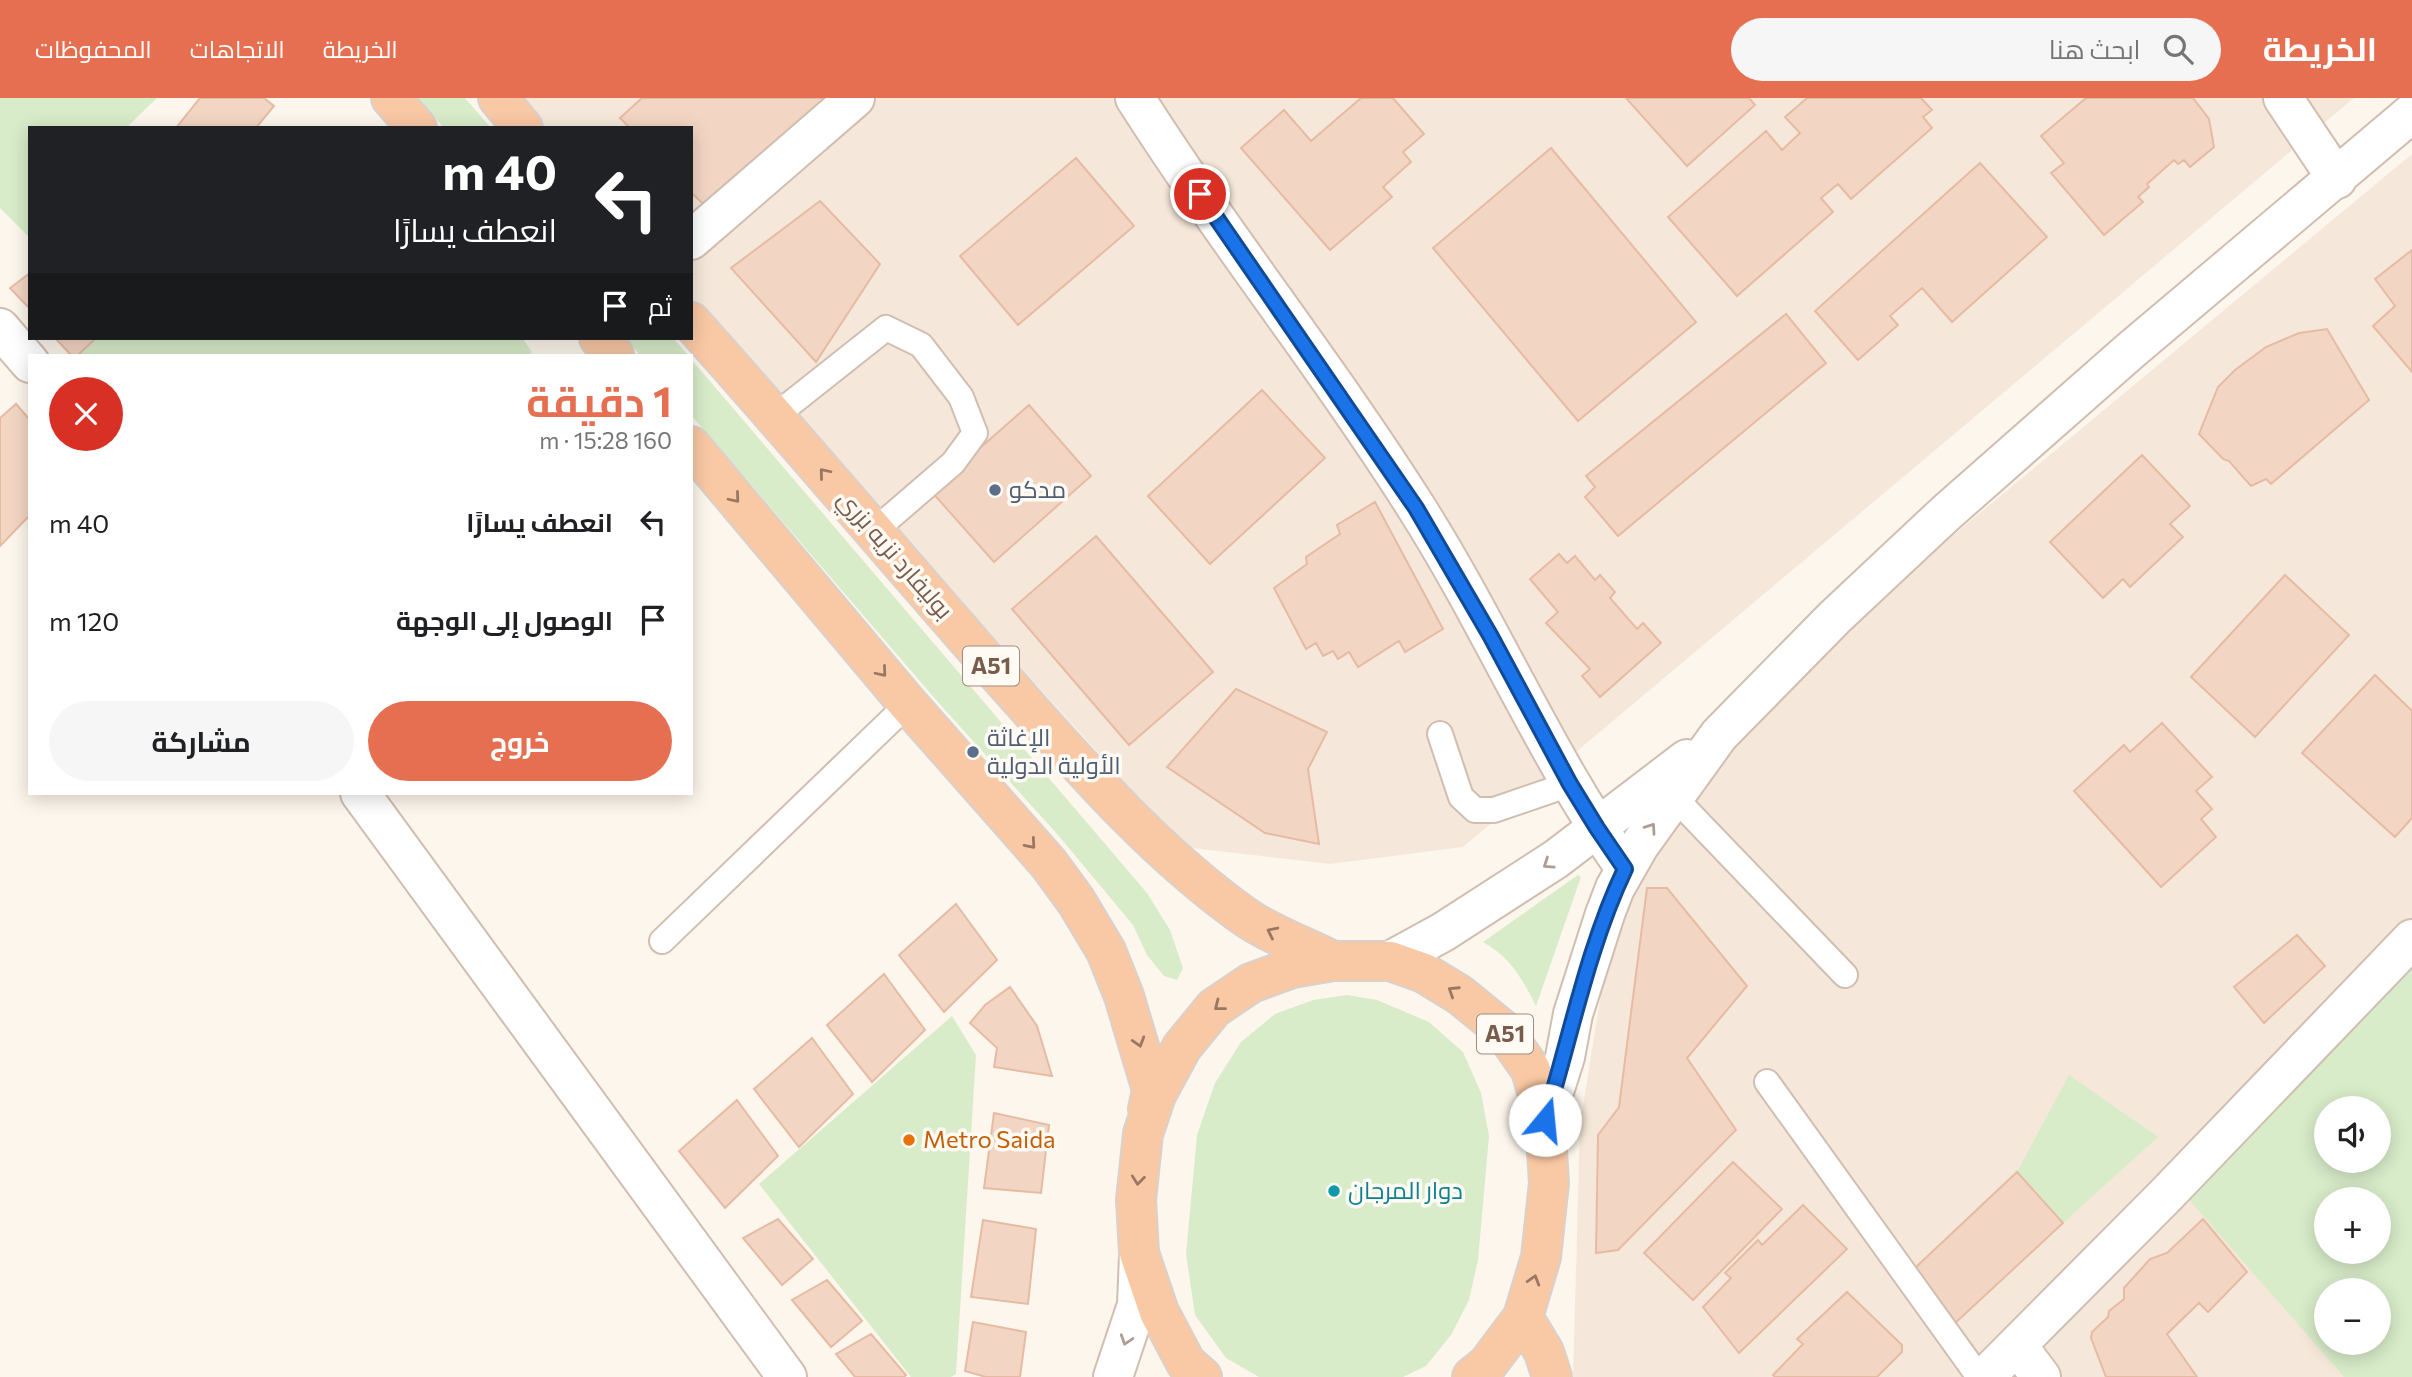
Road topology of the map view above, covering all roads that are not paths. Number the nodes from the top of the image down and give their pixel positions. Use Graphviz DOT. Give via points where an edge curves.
graph roads {
  1 [pos="391,98"];
  2 [pos="498,98"];
  3 [pos="855,98"];
  4 [pos="1135,98"];
  5 [pos="2283,98"];
  6 [pos="2412,113"];
  7 [pos="415,126"];
  8 [pos="521,126"];
  9 [pos="2337,178"];
  10 [pos="693,238"];
  11 [pos="693,324"];
  12 [pos="0,328"];
  13 [pos="601,340"];
  14 [pos="613,354"];
  15 [pos="28,361"];
  16 [pos="775,416"];
  17 [pos="693,448"];
  18 [pos="873,532"];
  19 [pos="908,704"];
  20 [pos="1440,734"];
  21 [pos="1719,734"];
  22 [pos="1570,784"];
  23 [pos="361,795"];
  24 [pos="1674,797"];
  25 [pos="1597,828"];
  26 [pos="1625,869"];
  27 [pos="2412,939"];
  28 [pos="662,941"];
  29 [pos="1334,961"];
  30 [pos="1390,961"];
  31 [pos="1845,975"];
  32 [pos="1767,1082"];
  33 [pos="1545,1120"];
  34 [pos="1143,1134"];
  35 [pos="1139,1253"];
  36 [pos="1522,1317"];
  37 [pos="2017,1345"];
  38 [pos="786,1377"];
  39 [pos="1113,1377"];
  40 [pos="1202,1377"];
  41 [pos="1472,1377"];
  42 [pos="1552,1377"];
  43 [pos="1979,1377"];
  44 [pos="1985,1377"];
  45 [pos="2041,1377"];
  1 -- 7 [label="highway"];
  2 -- 8 [label="highway"];
  3 -- 10 [label="street"];
  4 -- 22 [label="street" via="1416,508"];
  5 -- 9 [label="street"];
  6 -- 9 [label="street"];
  9 -- 21 [label="street" via="2130,351 1905,550"];
  11 -- 16 [label="highway, بوليفارد نزيه بزري / A51"];
  12 -- 15 [label="street"];
  13 -- 14 [label="highway"];
  18 -- 16 [label="highway, بوليفارد نزيه بزري / A51, one-way"];
  16 -- 18 [label="lane" via="886,328 921,345 961,397 975,433 953,463"];
  17 -- 19 [label="highway, A51, one-way"];
  29 -- 18 [label="highway, بوليفارد نزيه بزري / A51, one-way" via="1246,917 1164,852 1103,791"];
  19 -- 28 [label="lane"];
  19 -- 34 [label="highway, A51, one-way" via="1049,864 1106,951 1152,1090"];
  20 -- 22 [label="lane" via="1461,797 1475,810 1494,810"];
  21 -- 24 [label="street"];
  21 -- 25 [label="street"];
  22 -- 25 [label="street"];
  23 -- 38 [label="street"];
  26 -- 24 [label="street, one-way"];
  24 -- 31 [label="lane"];
  25 -- 26 [label="street"];
  25 -- 30 [label="street, one-way" via="1509,891"];
  26 -- 33 [label="street" via="1605,914 1573,1014"];
  27 -- 37 [label="street"];
  29 -- 30 [label="highway, A51"];
  29 -- 34 [label="highway, A51, one-way" via="1292,968 1251,983 1214,1008 1182,1047 1156,1095"];
  33 -- 30 [label="highway, A51, one-way" via="1531,1070 1503,1030 1436,980"];
  32 -- 43 [label="lane"];
  36 -- 33 [label="highway, A51, one-way" via="1541,1257 1549,1183"];
  34 -- 35 [label="highway, A51, one-way" via="1136,1200"];
  35 -- 39 [label="street, one-way" via="1137,1305"];
  35 -- 40 [label="highway, A51" via="1159,1312 1186,1363"];
  36 -- 41 [label="highway, A51" via="1487,1365"];
  36 -- 42 [label="highway" via="1544,1352"];
  37 -- 44 [label="street"];
  37 -- 45 [label="street"];
}
